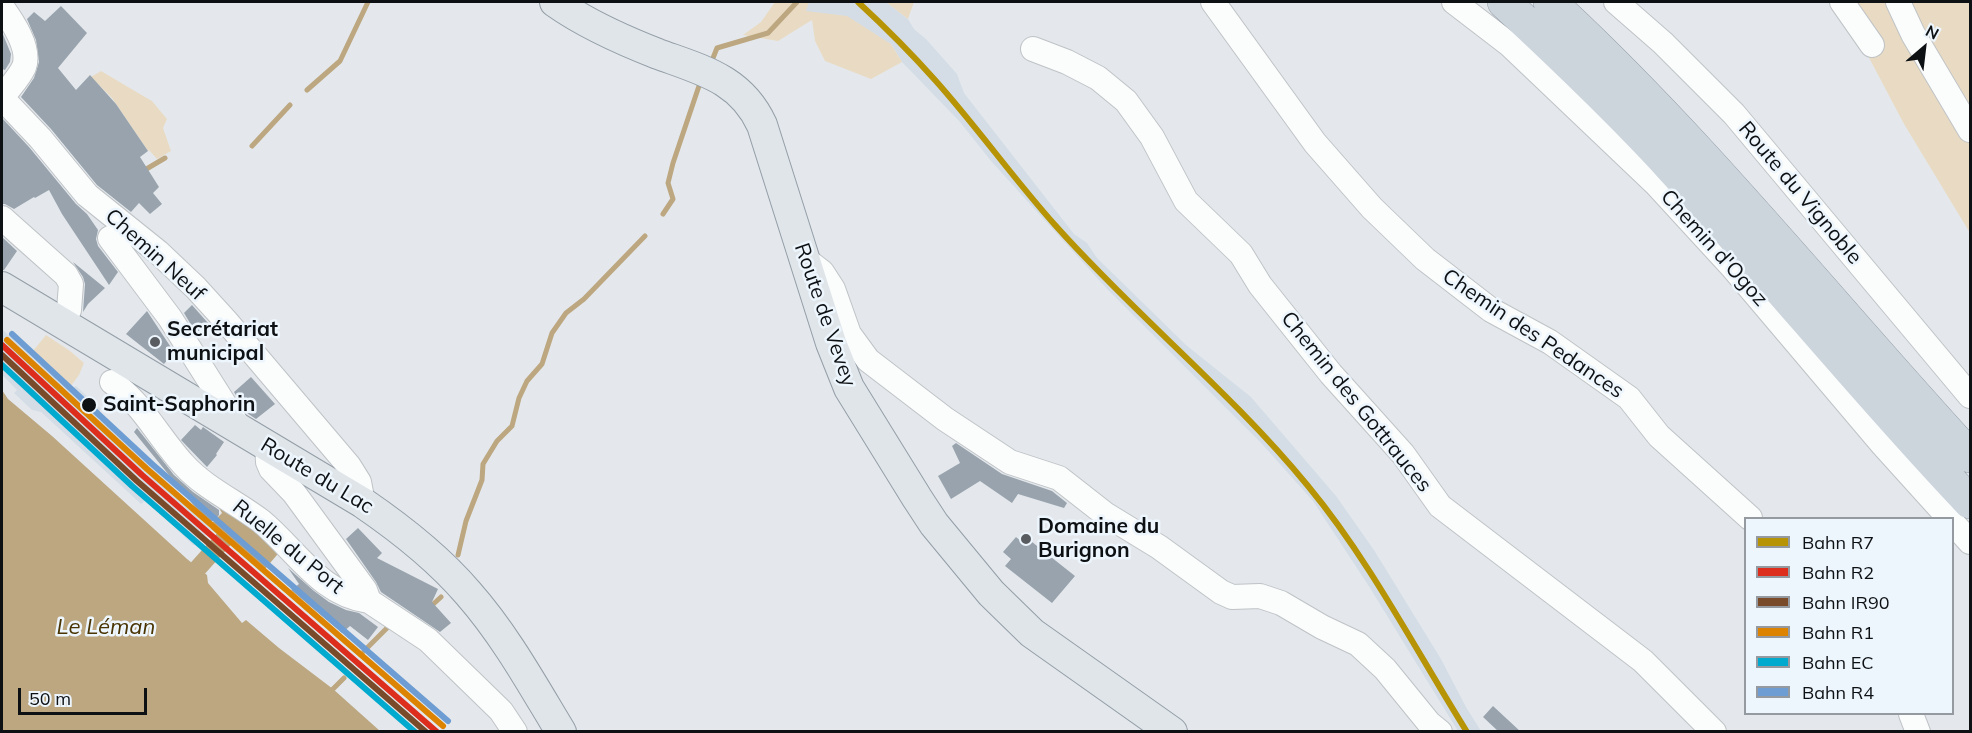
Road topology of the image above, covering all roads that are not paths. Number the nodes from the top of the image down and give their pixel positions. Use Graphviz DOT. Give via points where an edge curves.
graph roads {
  1 [pos="555,2"];
  2 [pos="1213,2"];
  3 [pos="1454,2"];
  4 [pos="1504,2"];
  5 [pos="1550,2"];
  6 [pos="1616,2"];
  7 [pos="1842,2"];
  8 [pos="1899,2"];
  9 [pos="2,7"];
  10 [pos="1872,45"];
  11 [pos="1033,49"];
  12 [pos="2,98"];
  13 [pos="1971,130"];
  14 [pos="2,218"];
  15 [pos="110,238"];
  16 [pos="805,259"];
  17 [pos="2,287"];
  18 [pos="69,310"];
  19 [pos="112,382"];
  20 [pos="1971,396"];
  21 [pos="241,430"];
  22 [pos="267,446"];
  23 [pos="1971,456"];
  24 [pos="1971,502"];
  25 [pos="363,503"];
  26 [pos="1748,517"];
  27 [pos="1947,517"];
  28 [pos="1954,523"];
  29 [pos="1971,542"];
  30 [pos="369,601"];
  31 [pos="1911,715"];
  32 [pos="515,732"];
  33 [pos="561,732"];
  34 [pos="1172,732"];
  35 [pos="1440,732"];
  36 [pos="1714,732"];
  37 [pos="1918,732"];
  1 -- 16 [label="main road, Route de Vevey" via="587,22 710,73 738,91 762,125"];
  2 -- 26 [label="street, Chemin des Pedances" via="1316,143 1402,237 1491,310 1550,342 1629,398 1659,436"];
  3 -- 27 [label="street, Chemin d'Ogoz" via="1510,45 1655,183"];
  4 -- 24 [label="highway" via="1670,166 1877,402"];
  5 -- 23 [label="highway" via="1644,92 1731,184"];
  6 -- 20 [label="street, Route du Vignoble" via="1734,114"];
  7 -- 10 [label="street"];
  8 -- 13 [label="street" via="1913,34"];
  9 -- 12 [label="street" via="17,29 25,62"];
  11 -- 36 [label="street, Chemin des Gottrauces" via="1098,78 1126,101 1152,137 1186,201 1241,254 1260,285 1331,374 1404,454 1440,506 1642,661"];
  12 -- 25 [label="street, Chemin Neuf" via="87,195 171,263 226,321 349,466 359,482"];
  14 -- 18 [label="street" via="66,275 71,284"];
  15 -- 21 [label="street" via="170,318"];
  16 -- 34 [label="main road, Route de Vevey" via="849,388 934,524 991,593 1032,633"];
  16 -- 35 [label="street" via="822,272 833,288 849,334 868,360 945,419 1010,462 1059,478 1221,592 1232,597 1260,596 1281,603 1358,644 1386,669"];
  17 -- 21 [label="main road, Route du Lac"];
  19 -- 30 [label="street, Ruelle du Port" via="136,404 194,476 262,522 327,585 349,597"];
  21 -- 22 [label="main road, Route du Lac"];
  22 -- 25 [label="main road, Route du Lac"];
  22 -- 30 [label="street" via="271,469 302,503"];
  25 -- 33 [label="main road, Route du Lac" via="418,544 465,590 506,643"];
  28 -- 29 [label="street"];
  30 -- 32 [label="street" via="428,640 501,711"];
  31 -- 37 [label="street"];
}
